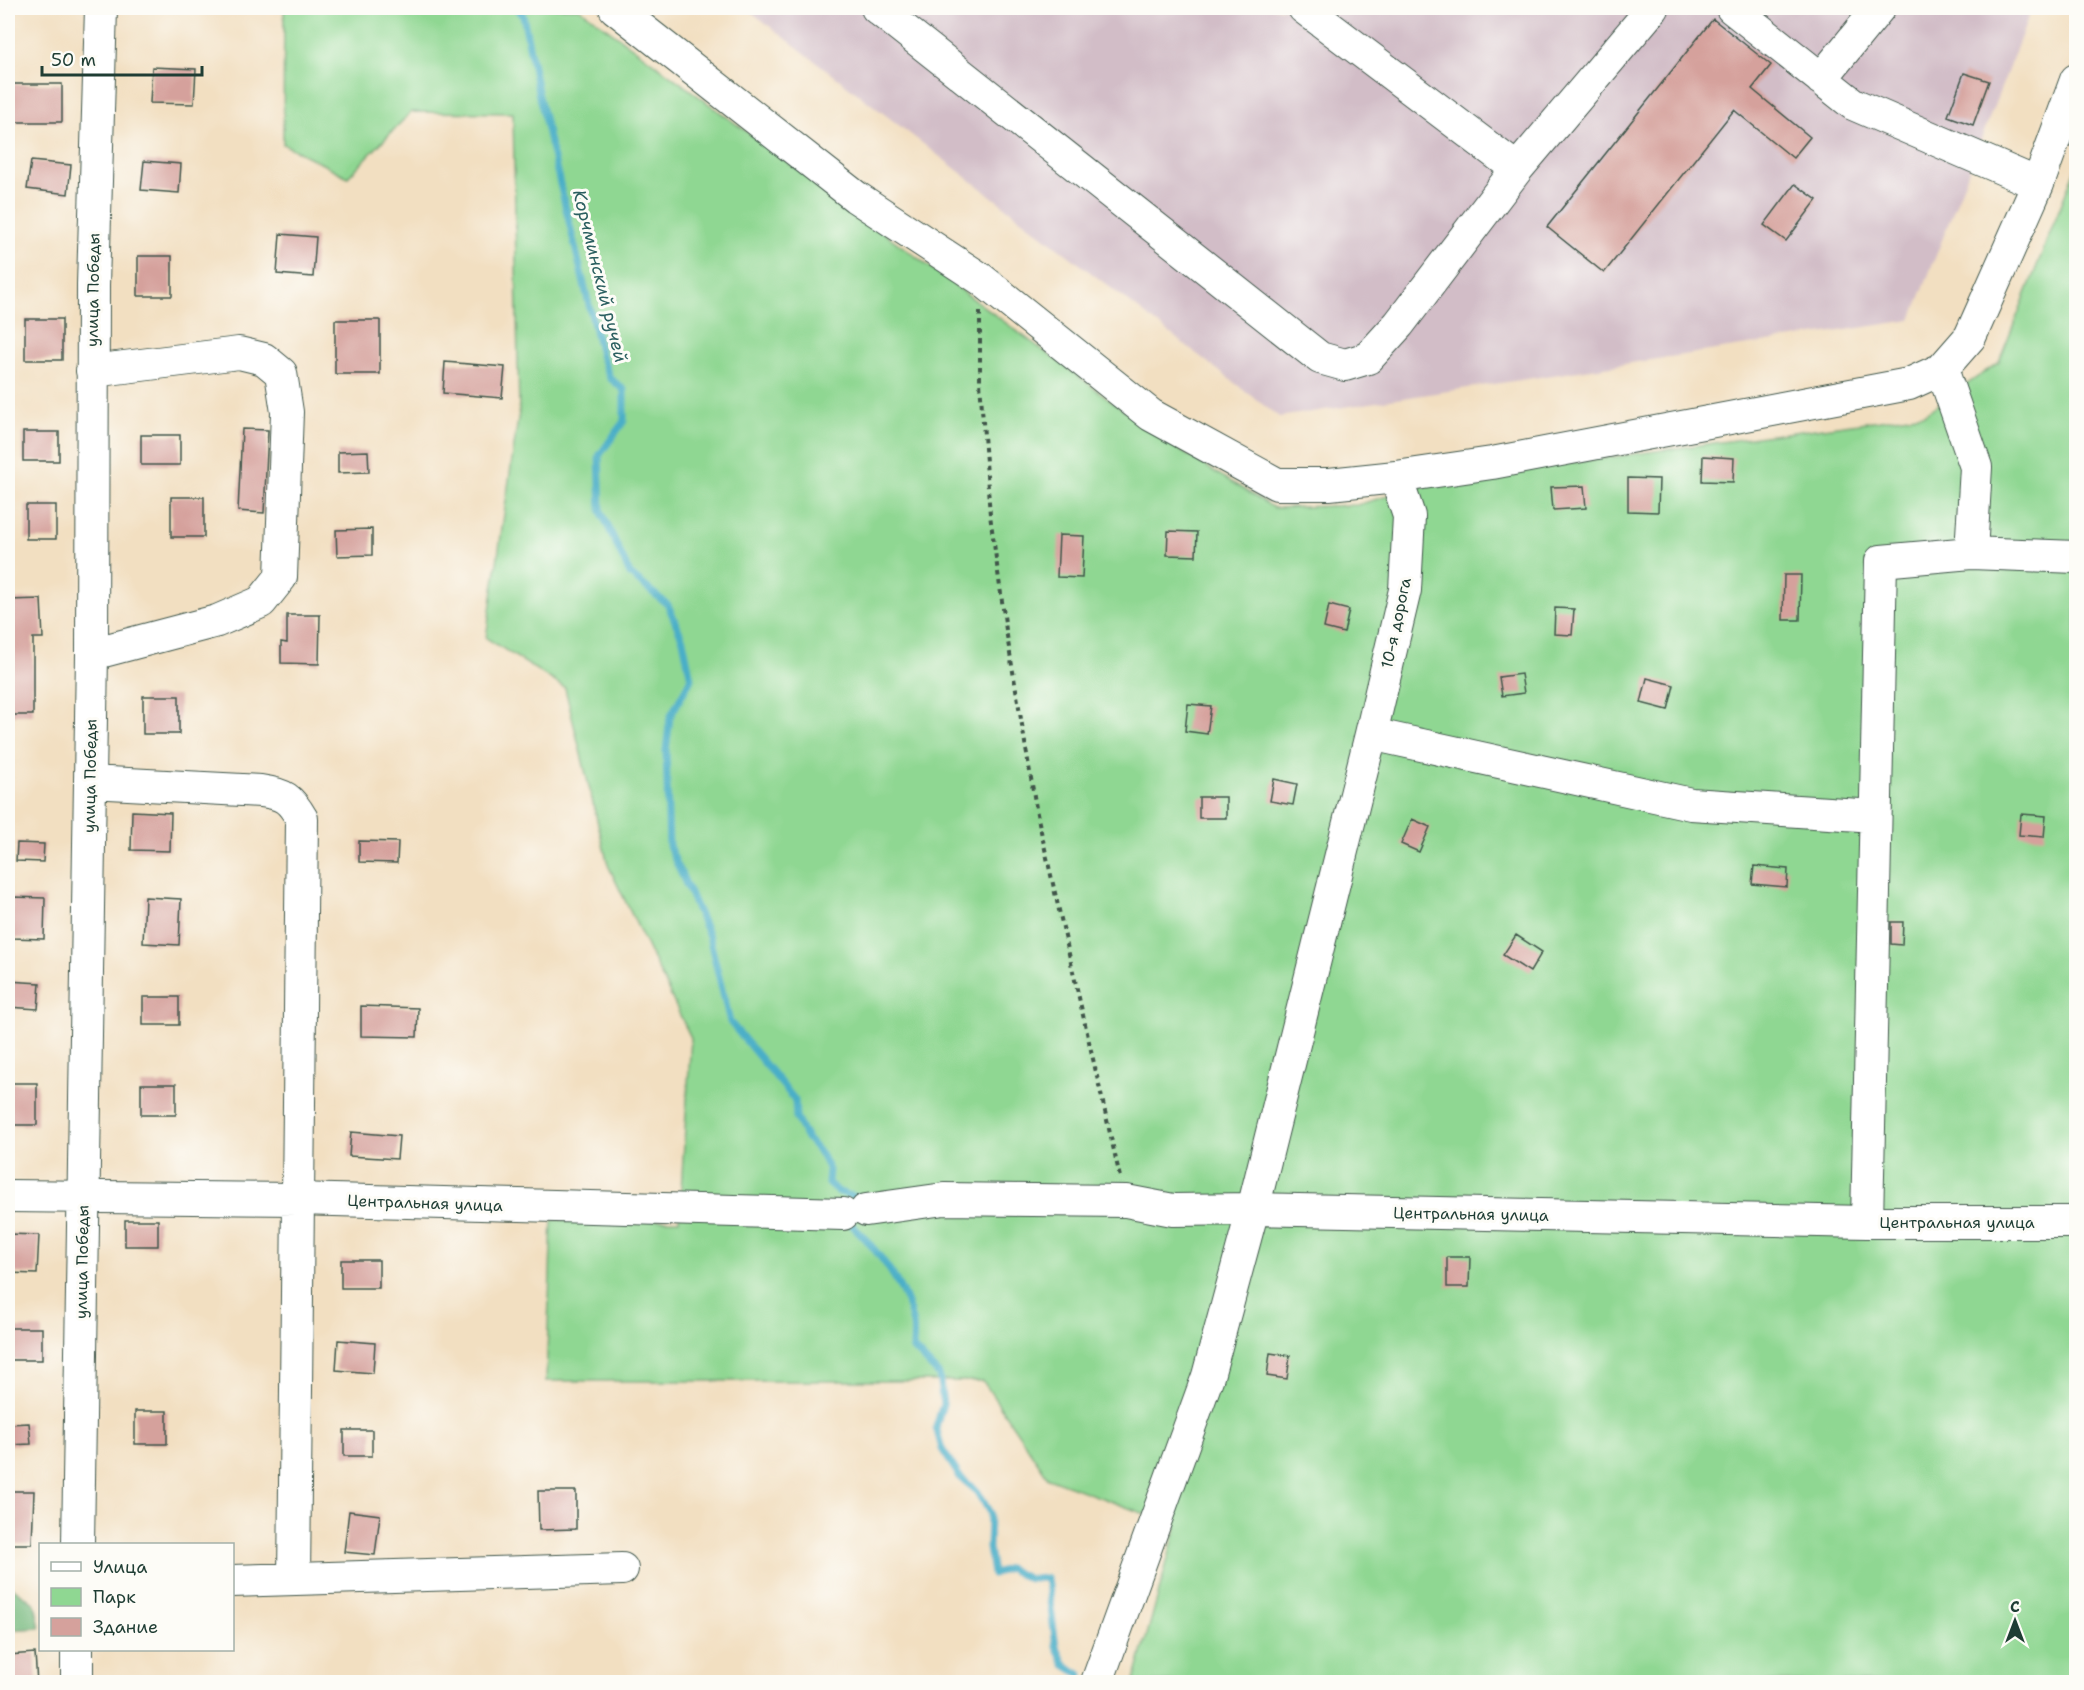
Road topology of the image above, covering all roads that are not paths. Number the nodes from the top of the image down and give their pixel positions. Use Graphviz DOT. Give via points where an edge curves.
graph roads {
  1 [pos="101,8"];
  2 [pos="615,8"];
  3 [pos="877,8"];
  4 [pos="1304,8"];
  5 [pos="1653,8"];
  6 [pos="1732,8"];
  7 [pos="1879,8"];
  8 [pos="1821,79"];
  9 [pos="2076,80"];
  10 [pos="1517,169"];
  11 [pos="2038,184"];
  12 [pos="1942,369"];
  13 [pos="93,371"];
  14 [pos="1396,477"];
  15 [pos="1971,553"];
  16 [pos="2076,557"];
  17 [pos="92,654"];
  18 [pos="1371,734"];
  19 [pos="90,782"];
  20 [pos="1875,816"];
  21 [pos="8,1196"];
  22 [pos="83,1197"];
  23 [pos="297,1199"];
  24 [pos="1253,1209"];
  25 [pos="1867,1222"];
  26 [pos="2076,1222"];
  27 [pos="78,1543"];
  28 [pos="622,1569"];
  29 [pos="294,1579"];
  30 [pos="234,1581"];
  31 [pos="77,1651"];
  32 [pos="77,1683"];
  33 [pos="1097,1683"];
  1 -- 13 [label="street, улица Победы"];
  2 -- 14 [label="street" via="856,197 981,279 1151,415 1277,483 1329,484"];
  3 -- 10 [label="street" via="1320,358 1345,364 1368,358 1399,324"];
  4 -- 10 [label="street"];
  5 -- 10 [label="street"];
  6 -- 8 [label="street"];
  7 -- 8 [label="street"];
  8 -- 11 [label="street" via="1853,104"];
  9 -- 11 [label="street"];
  11 -- 12 [label="street" via="1970,337"];
  12 -- 14 [label="street" via="1910,384"];
  12 -- 15 [label="street" via="1976,468"];
  13 -- 17 [label="street, улица Победы"];
  13 -- 17 [label="street" via="239,353 264,359 281,373 287,412 281,577 261,602 217,621"];
  14 -- 18 [label="street, 10-я дорога" via="1409,516 1405,590"];
  15 -- 16 [label="street"];
  15 -- 20 [label="street" via="1881,561"];
  17 -- 19 [label="street, улица Победы"];
  18 -- 20 [label="street" via="1691,804"];
  18 -- 24 [label="street, 10-я дорога"];
  19 -- 22 [label="street, улица Победы"];
  19 -- 23 [label="street" via="280,794 294,804 302,819"];
  20 -- 25 [label="street"];
  21 -- 22 [label="street, Центральная улица"];
  22 -- 23 [label="street, Центральная улица"];
  22 -- 27 [label="street, улица Победы"];
  23 -- 24 [label="street, Центральная улица" via="855,1212 944,1199 1126,1201 1173,1210"];
  23 -- 29 [label="street"];
  24 -- 25 [label="street, Центральная улица"];
  24 -- 33 [label="street, 10-я дорога" via="1208,1376"];
  25 -- 26 [label="street, Центральная улица"];
  28 -- 29 [label="street"];
  29 -- 30 [label="street"];
  31 -- 32 [label="street"];
}
